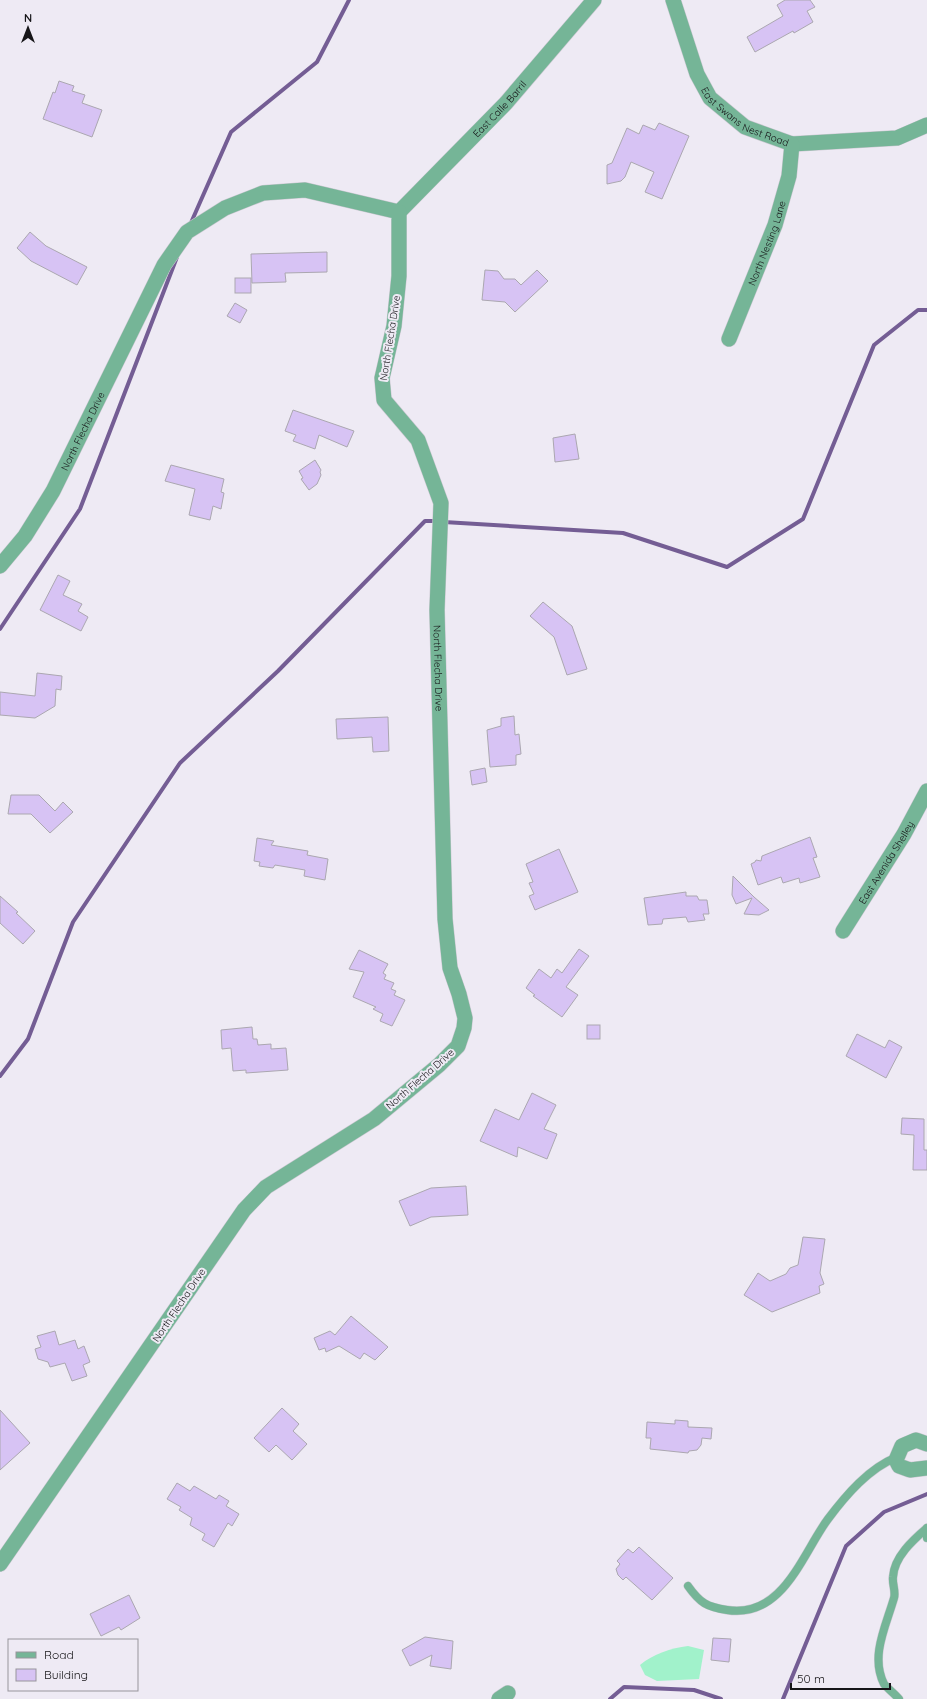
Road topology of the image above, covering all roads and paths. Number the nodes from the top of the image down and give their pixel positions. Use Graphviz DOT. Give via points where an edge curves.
graph roads {
  1 [pos="594,0"];
  2 [pos="673,0"];
  3 [pos="927,125"];
  4 [pos="792,144"];
  5 [pos="399,212"];
  6 [pos="730,339"];
  7 [pos="0,566"];
  8 [pos="927,791"];
  9 [pos="843,931"];
  10 [pos="927,1444"];
  11 [pos="898,1457"];
  12 [pos="927,1468"];
  13 [pos="927,1528"];
  14 [pos="927,1538"];
  15 [pos="0,1564"];
  16 [pos="688,1586"];
  17 [pos="899,1699"];
  1 -- 5 [label="street, East Calle Barril" via="506,102"];
  2 -- 4 [label="street, East Swans Nest Road" via="697,74 710,98 745,127"];
  3 -- 4 [label="street, East Swans Nest Road" via="897,138"];
  4 -- 6 [label="street, North Nesting Lane" via="789,176 775,225"];
  5 -- 7 [label="street, North Flecha Drive" via="305,190 263,193 225,208 187,232 164,265 53,491 25,536"];
  5 -- 15 [label="street, North Flecha Drive" via="399,276 394,326 382,378 384,400 418,440 441,503 437,610 445,919 450,968 465,1018 462,1037 458,1046 439,1065 374,1119 266,1187 244,1210"];
  8 -- 9 [label="street, East Avenida Shelley" via="904,834"];
  10 -- 11 [label="street" via="916,1440 902,1446"];
  11 -- 12 [label="street" via="896,1460 899,1466 910,1470"];
  11 -- 16 [label="lane" via="876,1468 846,1497 827,1520 809,1553 788,1581 774,1598 761,1607 733,1611 707,1606"];
  13 -- 14 [label="lane"];
  13 -- 17 [label="lane" via="912,1541 897,1562 893,1576 894,1596 879,1647 878,1669 885,1685"];
}
